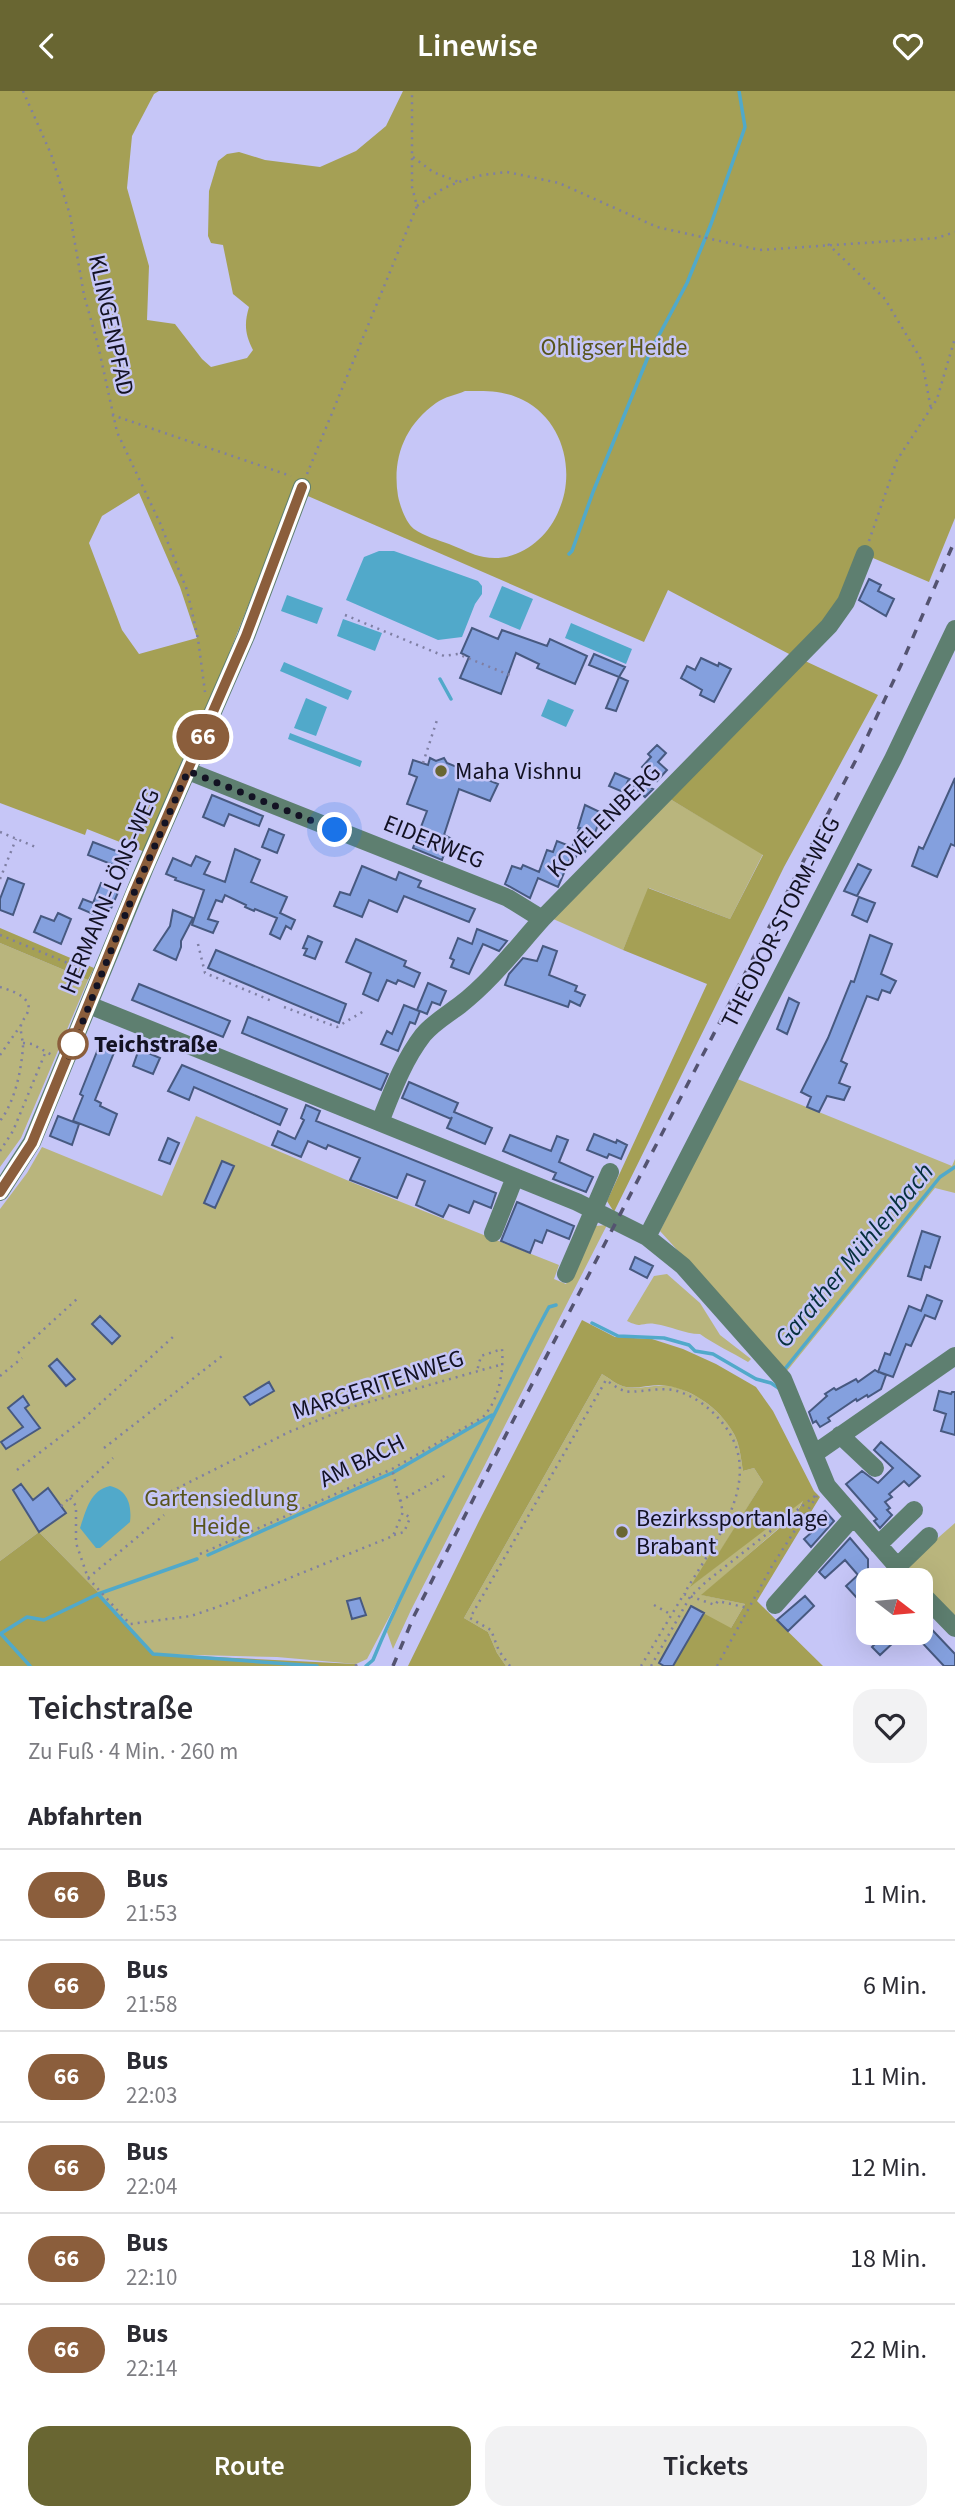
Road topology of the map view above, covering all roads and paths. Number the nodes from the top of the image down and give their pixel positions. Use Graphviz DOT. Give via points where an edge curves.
graph roads {
  1 [pos="23,91"];
  2 [pos="412,91"];
  3 [pos="411,156"];
  4 [pos="458,182"];
  5 [pos="417,206"];
  6 [pos="955,232"];
  7 [pos="828,244"];
  8 [pos="955,338"];
  9 [pos="931,409"];
  10 [pos="112,415"];
  11 [pos="300,481"];
  12 [pos="865,554"];
  13 [pos="345,615"];
  14 [pos="955,629"];
  15 [pos="512,676"];
  16 [pos="215,709"];
  17 [pos="438,717"];
  18 [pos="423,763"];
  19 [pos="188,771"];
  20 [pos="0,832"];
  21 [pos="16,839"];
  22 [pos="38,848"];
  23 [pos="0,879"];
  24 [pos="542,919"];
  25 [pos="0,935"];
  26 [pos="198,944"];
  27 [pos="100,976"];
  28 [pos="0,987"];
  29 [pos="272,1001"];
  30 [pos="89,1005"];
  31 [pos="284,1007"];
  32 [pos="364,1011"];
  33 [pos="21,1025"];
  34 [pos="23,1043"];
  35 [pos="46,1051"];
  36 [pos="0,1055"];
  37 [pos="57,1057"];
  38 [pos="0,1121"];
  39 [pos="380,1122"];
  40 [pos="0,1151"];
  41 [pos="610,1172"];
  42 [pos="520,1179"];
  43 [pos="0,1192"];
  44 [pos="595,1210"];
  45 [pos="500,1229"];
  46 [pos="647,1237"];
  47 [pos="566,1274"];
  48 [pos="78,1298"];
  49 [pos="174,1336"];
  50 [pos="18,1353"];
  51 [pos="955,1356"];
  52 [pos="221,1357"];
  53 [pos="22,1358"];
  54 [pos="503,1363"];
  55 [pos="477,1371"];
  56 [pos="0,1376"];
  57 [pos="840,1435"];
  58 [pos="104,1448"];
  59 [pos="814,1454"];
  60 [pos="113,1458"];
  61 [pos="875,1468"];
  62 [pos="392,1469"];
  63 [pos="17,1470"];
  64 [pos="449,1474"];
  65 [pos="70,1498"];
  66 [pos="152,1501"];
  67 [pos="400,1501"];
  68 [pos="61,1506"];
  69 [pos="914,1510"];
  70 [pos="402,1511"];
  71 [pos="164,1515"];
  72 [pos="853,1517"];
  73 [pos="393,1536"];
  74 [pos="929,1536"];
  75 [pos="369,1540"];
  76 [pos="370,1545"];
  77 [pos="878,1545"];
  78 [pos="200,1554"];
  79 [pos="898,1568"];
  80 [pos="907,1568"];
  81 [pos="88,1578"];
  82 [pos="684,1594"];
  83 [pos="690,1597"];
  84 [pos="654,1605"];
  85 [pos="775,1605"];
  86 [pos="933,1605"];
  87 [pos="748,1608"];
  88 [pos="671,1615"];
  89 [pos="666,1625"];
  90 [pos="955,1628"];
  91 [pos="673,1629"];
  92 [pos="510,1666"];
  93 [pos="641,1666"];
  94 [pos="651,1666"];
  95 [pos="717,1666"];
  1 -- 10 [label="path, KLINGENPFAD" via="70,215"];
  2 -- 3 [label="path"];
  3 -- 4 [label="path"];
  3 -- 5 [label="path"];
  4 -- 5 [label="path"];
  4 -- 7 [label="path" via="507,172 559,183 657,227 727,244 760,250"];
  5 -- 11 [label="path"];
  6 -- 7 [label="path" via="937,238"];
  7 -- 9 [label="path" via="886,299 922,361"];
  8 -- 9 [label="path"];
  9 -- 12 [label="path" via="897,460"];
  10 -- 11 [label="path, KLINGENPFAD"];
  10 -- 16 [label="path" via="182,575 206,700"];
  11 -- 16 [label="street, HERMANN-LÖNS-WEG" via="246,636"];
  12 -- 24 [label="street, KOVELENBERG" via="846,602 830,626"];
  13 -- 15 [label="path" via="444,656 458,654"];
  14 -- 46 [label="street, THEODOR-STORM-WEG"];
  16 -- 19 [label="street, HERMANN-LÖNS-WEG"];
  17 -- 18 [label="path"];
  19 -- 24 [label="street, EIDERWEG" via="508,898"];
  19 -- 27 [label="street, HERMANN-LÖNS-WEG"];
  20 -- 21 [label="path"];
  21 -- 22 [label="path"];
  21 -- 23 [label="path"];
  24 -- 39 [label="street, KOVELENBERG" via="461,1005 423,1035 406,1060"];
  25 -- 27 [label="path"];
  26 -- 29 [label="path" via="205,973"];
  27 -- 30 [label="street, HERMANN-LÖNS-WEG"];
  28 -- 33 [label="path" via="21,995 28,1004"];
  30 -- 39 [label="street"];
  30 -- 43 [label="street, HERMANN-LÖNS-WEG" via="32,1143"];
  31 -- 32 [label="path" via="337,1027"];
  33 -- 34 [label="path"];
  33 -- 36 [label="path"];
  34 -- 35 [label="path"];
  34 -- 38 [label="path" via="18,1080"];
  35 -- 37 [label="path"];
  35 -- 40 [label="path"];
  39 -- 42 [label="street"];
  41 -- 44 [label="street"];
  42 -- 44 [label="street"];
  42 -- 45 [label="street"];
  44 -- 46 [label="street"];
  44 -- 47 [label="street"];
  46 -- 59 [label="street" via="683,1266 783,1379"];
  48 -- 50 [label="path"];
  49 -- 63 [label="path" via="80,1422"];
  51 -- 57 [label="street"];
  52 -- 58 [label="path"];
  53 -- 56 [label="path"];
  54 -- 55 [label="path, MARGERITENWEG"];
  54 -- 55 [label="path" via="502,1349 481,1356"];
  54 -- 62 [label="path, AM BACH" via="490,1409 483,1417"];
  55 -- 66 [label="path, MARGERITENWEG" via="330,1415"];
  57 -- 59 [label="street"];
  57 -- 61 [label="street"];
  59 -- 72 [label="street" via="827,1486"];
  60 -- 65 [label="path"];
  62 -- 67 [label="path"];
  62 -- 78 [label="path, AM BACH"];
  64 -- 67 [label="path"];
  65 -- 68 [label="path"];
  65 -- 81 [label="path" via="76,1506 76,1543"];
  67 -- 70 [label="path"];
  69 -- 77 [label="street"];
  70 -- 73 [label="path"];
  70 -- 73 [label="path" via="410,1518 404,1532"];
  71 -- 81 [label="path"];
  72 -- 77 [label="street"];
  72 -- 85 [label="street"];
  73 -- 76 [label="path"];
  74 -- 80 [label="street"];
  75 -- 76 [label="path"];
  76 -- 81 [label="path" via="191,1616 130,1624"];
  77 -- 79 [label="street"];
  82 -- 83 [label="path"];
  82 -- 88 [label="path"];
  82 -- 92 [label="path" via="736,1500 740,1472 735,1443 723,1422 695,1399 658,1388 627,1393 606,1380 470,1618 491,1630"];
  83 -- 87 [label="path"];
  83 -- 87 [label="path" via="820,1492"];
  83 -- 91 [label="path"];
  84 -- 88 [label="path"];
  86 -- 90 [label="street"];
  87 -- 95 [label="path"];
  88 -- 89 [label="path"];
  89 -- 91 [label="path"];
  89 -- 93 [label="path"];
  91 -- 94 [label="path"];
}
